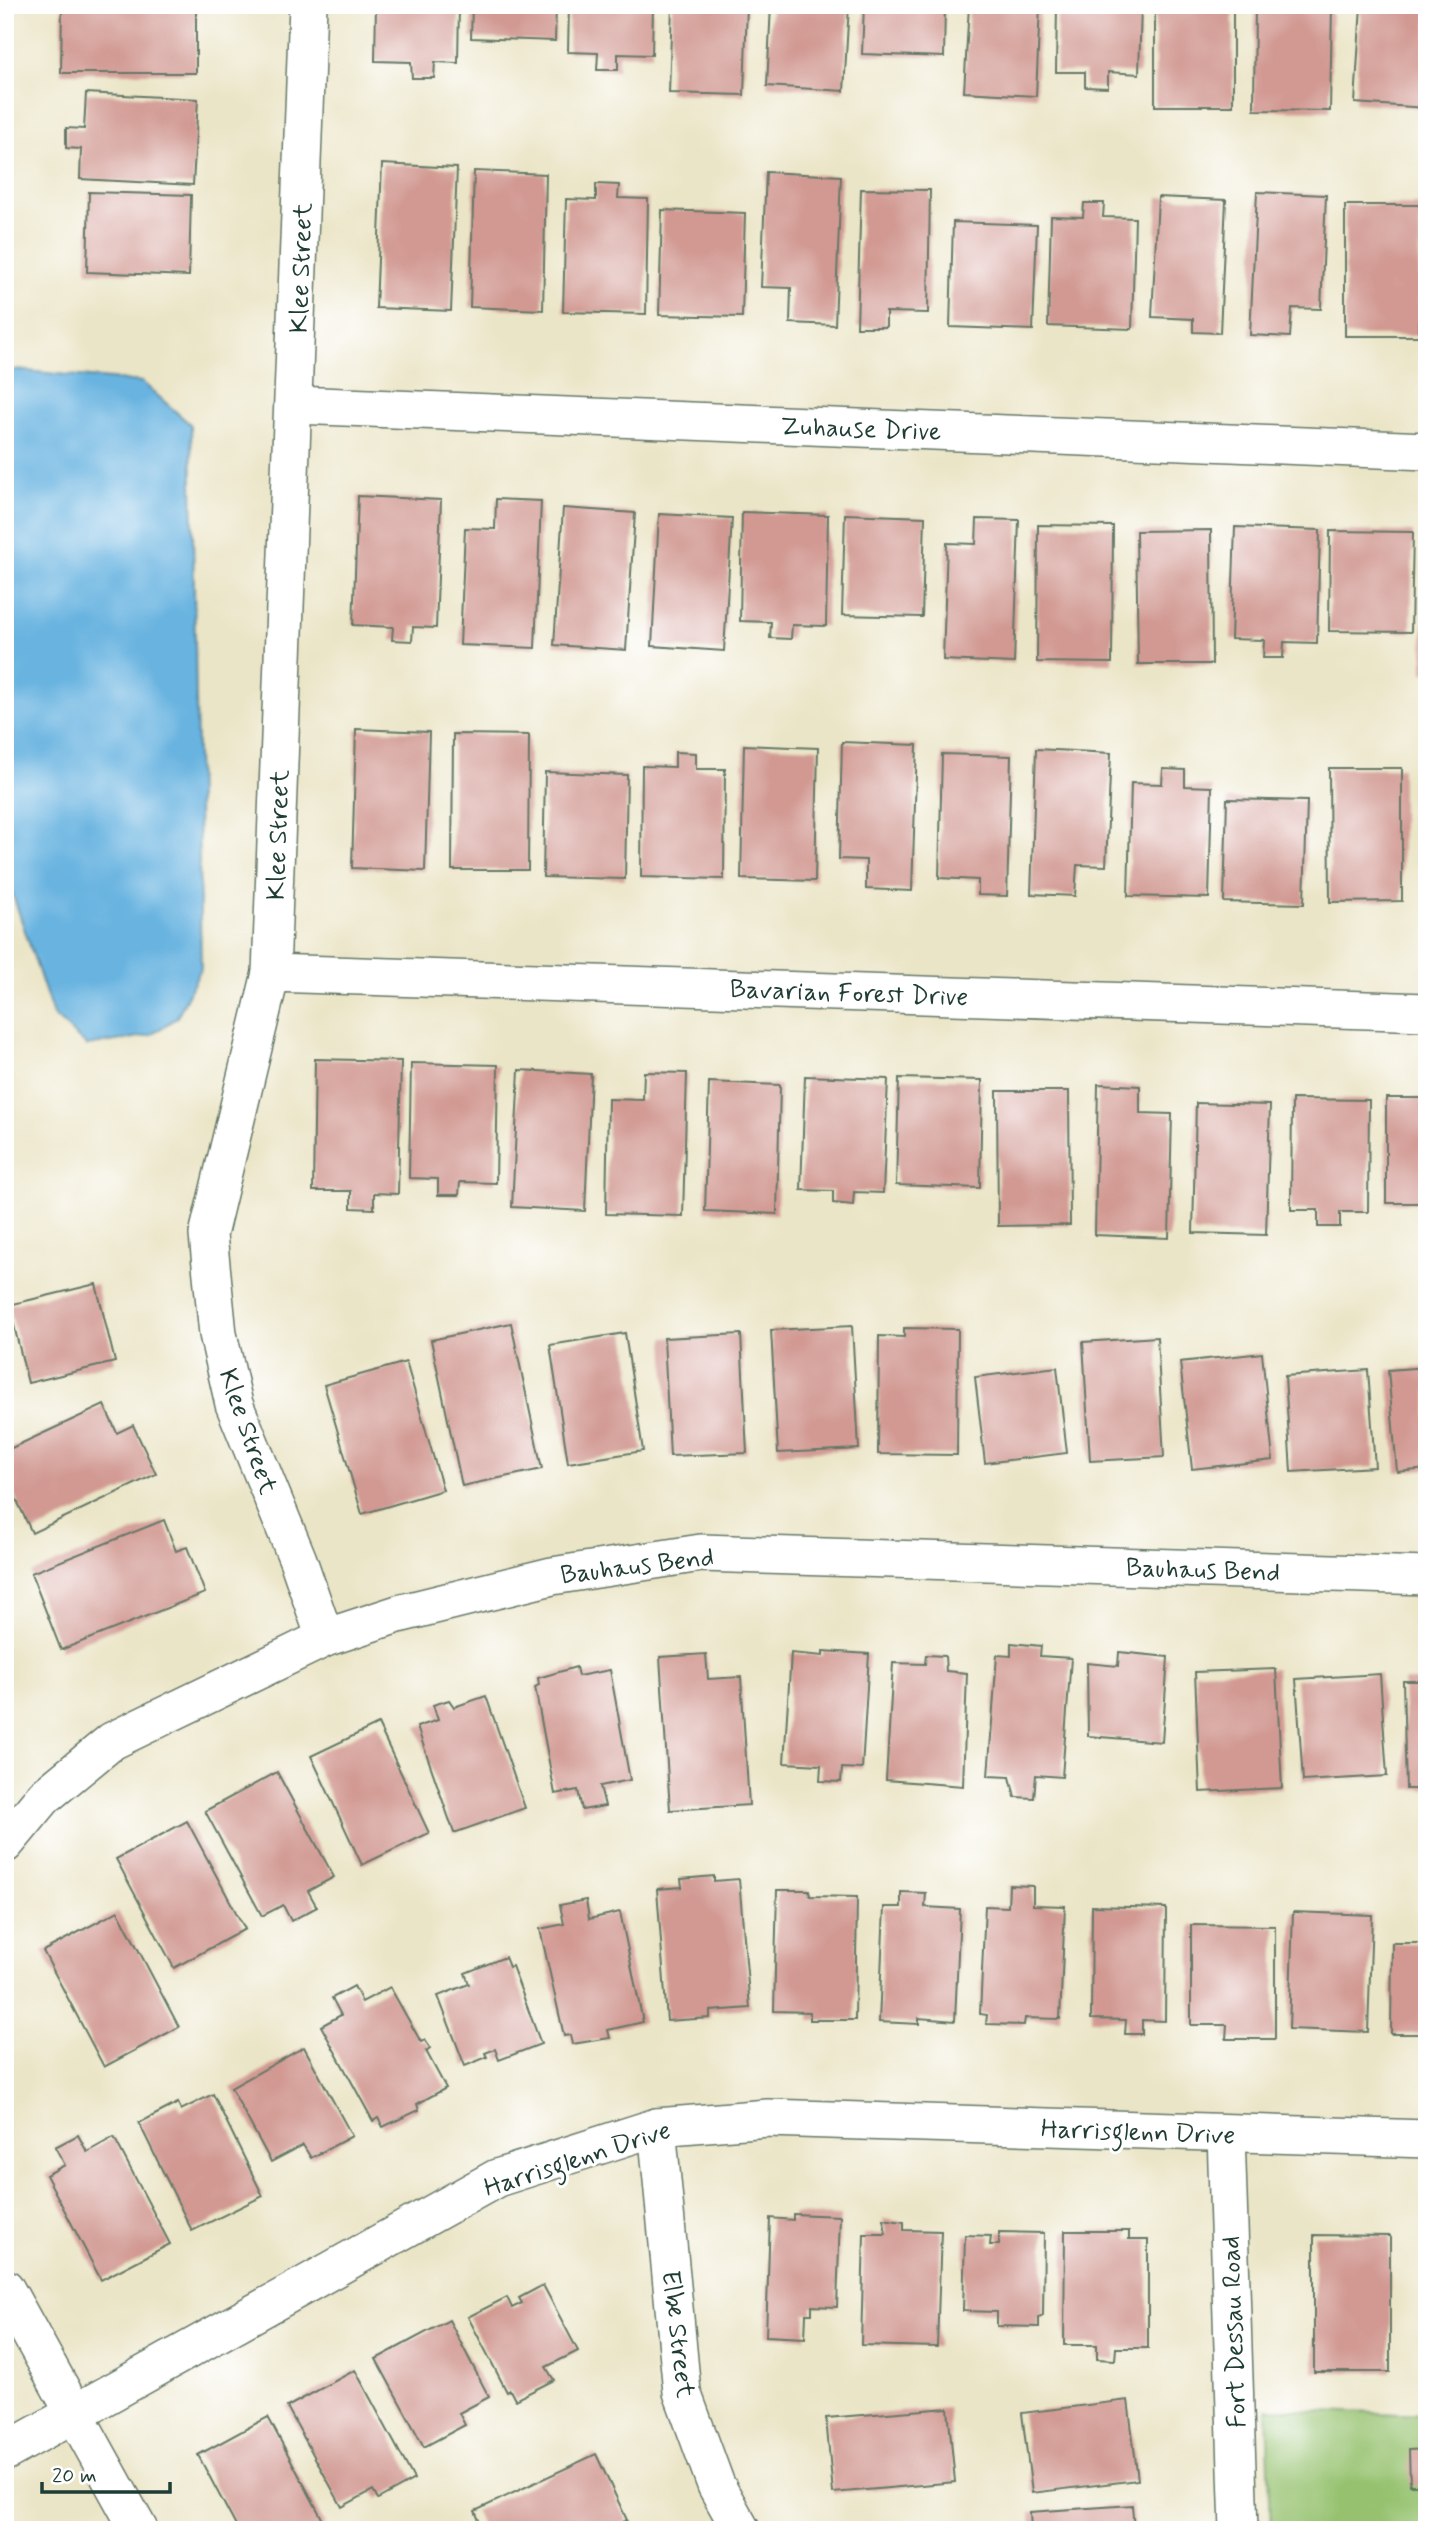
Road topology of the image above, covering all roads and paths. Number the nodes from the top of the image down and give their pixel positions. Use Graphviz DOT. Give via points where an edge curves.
graph roads {
  1 [pos="308,5"];
  2 [pos="295,405"];
  3 [pos="1427,451"];
  4 [pos="271,973"];
  5 [pos="1427,1012"];
  6 [pos="1427,1576"];
  7 [pos="325,1638"];
  8 [pos="5,1844"];
  9 [pos="657,2127"];
  10 [pos="1226,2134"];
  11 [pos="1427,2138"];
  12 [pos="5,2288"];
  13 [pos="76,2416"];
  14 [pos="5,2452"];
  15 [pos="139,2530"];
  16 [pos="741,2530"];
  17 [pos="1239,2530"];
  1 -- 2 [label="street, Klee Street"];
  2 -- 3 [label="street, Zuhause Drive"];
  2 -- 4 [label="street, Klee Street"];
  4 -- 5 [label="street, Bavarian Forest Drive"];
  4 -- 7 [label="street, Klee Street" via="208,1235 218,1334 234,1404"];
  6 -- 7 [label="street, Bauhaus Bend" via="701,1553 552,1576 398,1614"];
  7 -- 8 [label="street, Bauhaus Bend" via="112,1741 44,1797"];
  9 -- 10 [label="street, Harrisglenn Drive" via="768,2118"];
  9 -- 13 [label="street, Harrisglenn Drive" via="497,2178"];
  9 -- 16 [label="street, Elbe Street" via="682,2392 716,2485"];
  10 -- 11 [label="street, Harrisglenn Drive"];
  10 -- 17 [label="street, Fort Dessau Road"];
  12 -- 13 [label="street"];
  13 -- 14 [label="street, Harrisglenn Drive"];
  13 -- 15 [label="street"];
}
